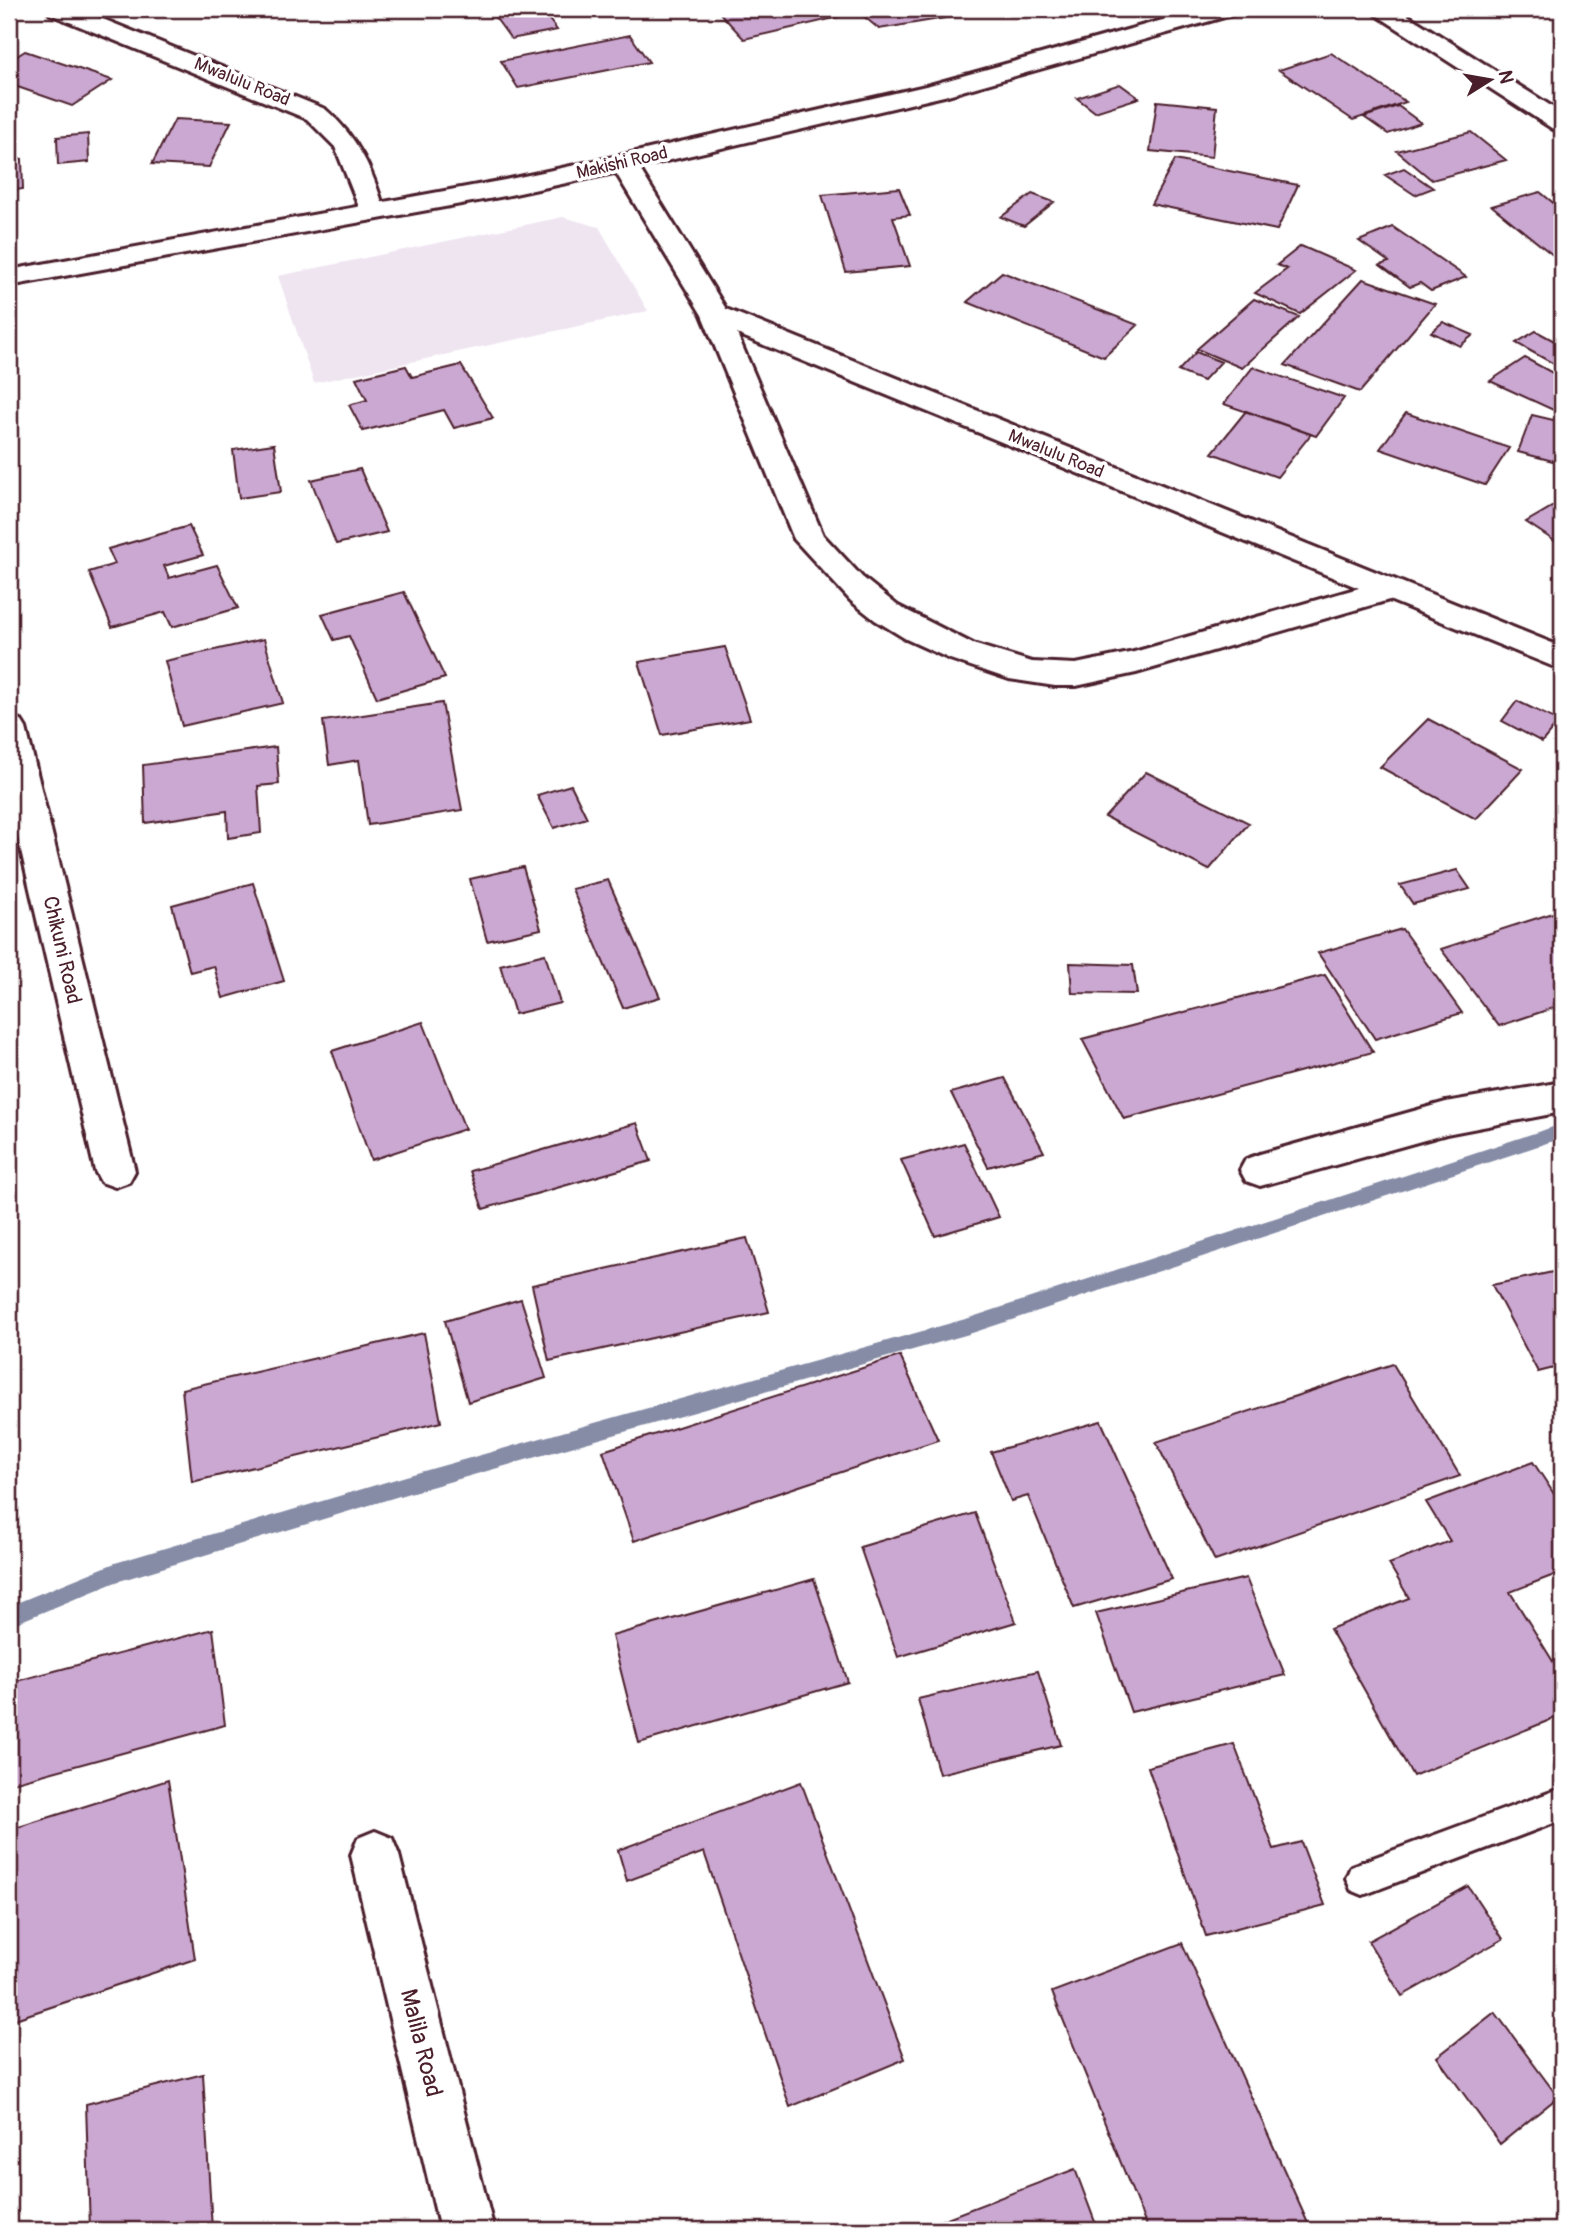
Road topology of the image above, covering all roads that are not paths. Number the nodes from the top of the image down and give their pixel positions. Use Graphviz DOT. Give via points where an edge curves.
graph roads {
  1 [pos="58,9"];
  2 [pos="1227,9"];
  3 [pos="1383,9"];
  4 [pos="1562,124"];
  5 [pos="623,163"];
  6 [pos="372,212"];
  7 [pos="9,278"];
  8 [pos="716,315"];
  9 [pos="1390,590"];
  10 [pos="1562,659"];
  11 [pos="9,728"];
  12 [pos="1562,1097"];
  13 [pos="1260,1170"];
  14 [pos="115,1171"];
  15 [pos="1562,1804"];
  16 [pos="375,1855"];
  17 [pos="1363,1878"];
  18 [pos="467,2230"];
  1 -- 6 [label="street, Mwalulu Road" via="316,114 332,126 358,163"];
  2 -- 5 [label="street, Makishi Road" via="935,91"];
  3 -- 4 [label="street"];
  5 -- 6 [label="street, Makishi Road"];
  5 -- 8 [label="street"];
  6 -- 7 [label="street, Makishi Road"];
  8 -- 9 [label="street, Mwalulu Road"];
  8 -- 9 [label="street" via="809,539 835,570 898,621 937,640 1037,674 1074,675"];
  9 -- 10 [label="street, Mwalulu Road"];
  11 -- 14 [label="street, Chikuni Road"];
  12 -- 13 [label="street" via="1446,1118"];
  15 -- 17 [label="lane"];
  16 -- 18 [label="street, Malila Road"];
}
